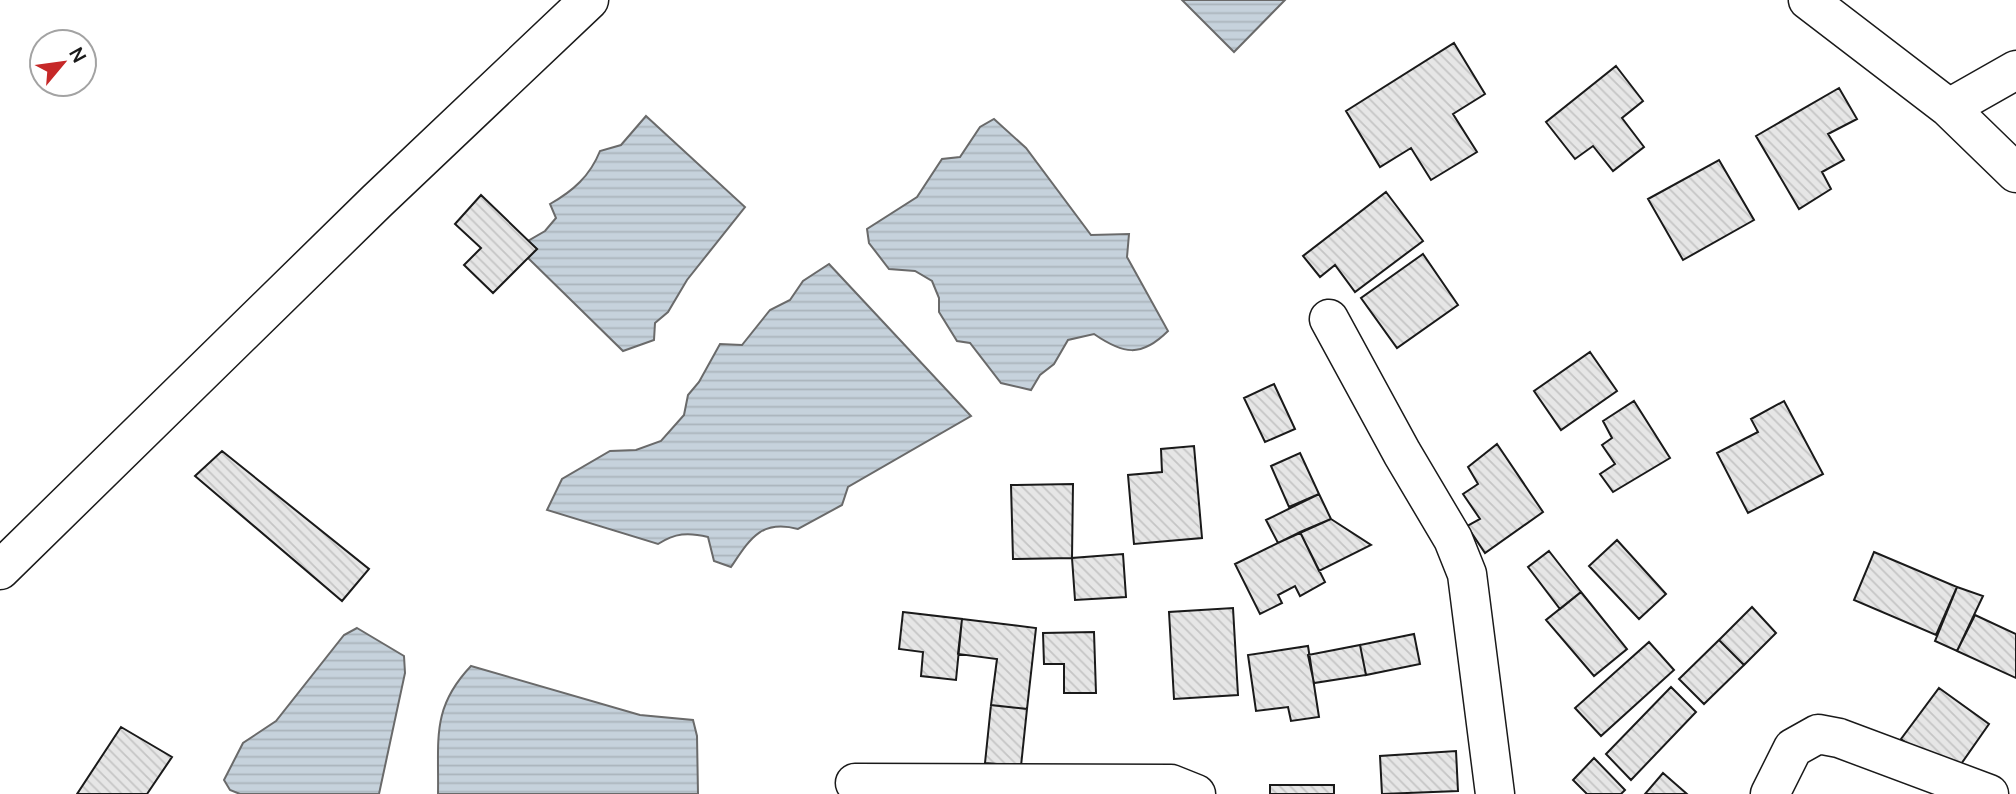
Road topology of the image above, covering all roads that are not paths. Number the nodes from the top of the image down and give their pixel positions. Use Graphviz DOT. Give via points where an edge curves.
graph roads {
  1 [pos="589,0"];
  2 [pos="1808,0"];
  3 [pos="2016,70"];
  4 [pos="1949,108"];
  5 [pos="2016,173"];
  6 [pos="1329,319"];
  7 [pos="0,570"];
  8 [pos="855,783"];
  9 [pos="1196,794"];
  10 [pos="1495,794"];
  11 [pos="1770,794"];
  12 [pos="1989,794"];
  1 -- 7 [label="street"];
  2 -- 4 [label="street"];
  3 -- 4 [label="street"];
  4 -- 5 [label="street"];
  6 -- 10 [label="street" via="1453,539 1467,573"];
  8 -- 9 [label="street" via="1171,784"];
  11 -- 12 [label="street" via="1793,748 1818,734"];
}
